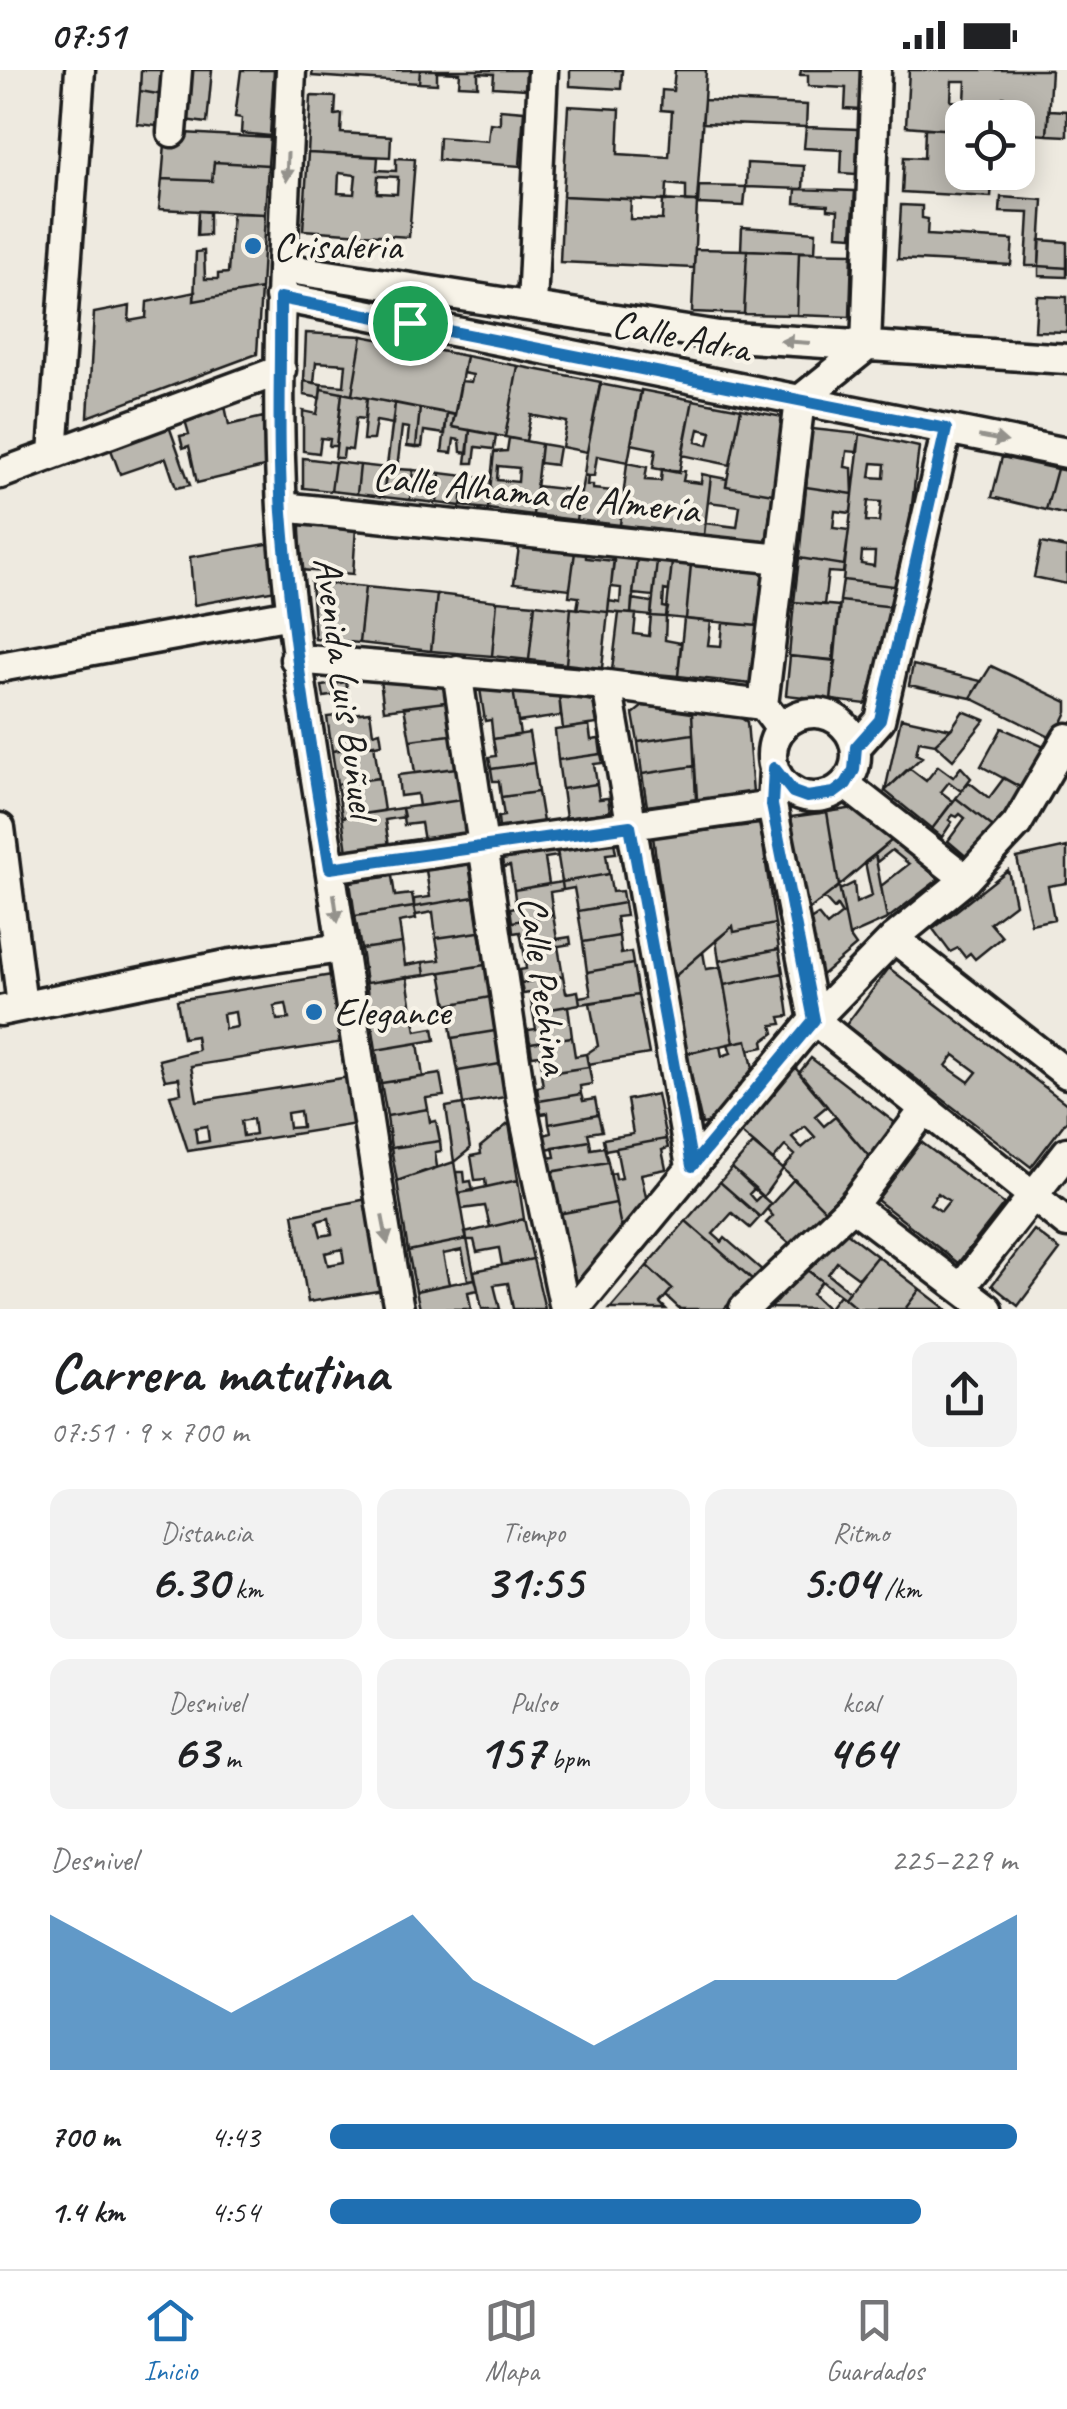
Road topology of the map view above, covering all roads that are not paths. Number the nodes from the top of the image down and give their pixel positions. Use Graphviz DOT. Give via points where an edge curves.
graph roads {
  1 [pos="80,70"];
  2 [pos="178,70"];
  3 [pos="291,70"];
  4 [pos="543,70"];
  5 [pos="876,70"];
  6 [pos="172,132"];
  7 [pos="283,268"];
  8 [pos="280,298"];
  9 [pos="532,306"];
  10 [pos="866,346"];
  11 [pos="1067,359"];
  12 [pos="281,370"];
  13 [pos="800,400"];
  14 [pos="946,429"];
  15 [pos="1067,453"];
  16 [pos="53,454"];
  17 [pos="0,474"];
  18 [pos="282,507"];
  19 [pos="781,559"];
  20 [pos="291,614"];
  21 [pos="295,659"];
  22 [pos="0,668"];
  23 [pos="457,671"];
  24 [pos="607,685"];
  25 [pos="763,706"];
  26 [pos="781,729"];
  27 [pos="1067,738"];
  28 [pos="856,747"];
  29 [pos="774,768"];
  30 [pos="846,784"];
  31 [pos="772,805"];
  32 [pos="630,826"];
  33 [pos="0,828"];
  34 [pos="483,846"];
  35 [pos="330,868"];
  36 [pos="966,880"];
  37 [pos="894,938"];
  38 [pos="341,948"];
  39 [pos="11,1009"];
  40 [pos="814,1020"];
  41 [pos="1067,1074"];
  42 [pos="924,1109"];
  43 [pos="1067,1152"];
  44 [pos="692,1166"];
  45 [pos="1032,1196"];
  46 [pos="852,1206"];
  47 [pos="1067,1224"];
  48 [pos="960,1288"];
  49 [pos="399,1309"];
  50 [pos="565,1309"];
  51 [pos="575,1309"];
  52 [pos="744,1309"];
  53 [pos="988,1309"];
  1 -- 16 [label="street"];
  2 -- 6 [label="street"];
  3 -- 7 [label="street, Avenida Luis Buñuel, one-way"];
  4 -- 9 [label="street"];
  5 -- 10 [label="street"];
  7 -- 8 [label="street, Avenida Luis Buñuel"];
  7 -- 9 [label="street, Calle Adra"];
  8 -- 12 [label="street, Avenida Luis Buñuel"];
  8 -- 13 [label="street, Calle Adra"];
  10 -- 9 [label="street, Calle Adra, one-way" via="719,336"];
  10 -- 11 [label="street, Calle Adra"];
  10 -- 13 [label="street"];
  12 -- 16 [label="street"];
  12 -- 18 [label="street, Avenida Luis Buñuel"];
  13 -- 14 [label="street, Calle Adra"];
  13 -- 19 [label="street"];
  14 -- 15 [label="street, Calle Adra, one-way"];
  14 -- 28 [label="street" via="880,720"];
  16 -- 17 [label="street"];
  18 -- 19 [label="street, Calle Alhama de Almería"];
  18 -- 20 [label="street, Avenida Luis Buñuel"];
  19 -- 25 [label="street"];
  20 -- 21 [label="street, Avenida Luis Buñuel"];
  20 -- 22 [label="street"];
  21 -- 23 [label="street"];
  21 -- 35 [label="street, Avenida Luis Buñuel"];
  23 -- 24 [label="street"];
  23 -- 34 [label="street, Calle Pechina"];
  24 -- 25 [label="street"];
  24 -- 32 [label="street"];
  25 -- 26 [label="street"];
  26 -- 28 [label="street" via="794,718 821,713 846,728"];
  26 -- 29 [label="street"];
  27 -- 36 [label="street" via="1016,824"];
  28 -- 30 [label="street"];
  29 -- 30 [label="street" via="787,787 807,797"];
  29 -- 31 [label="street"];
  30 -- 36 [label="street"];
  31 -- 32 [label="street"];
  31 -- 40 [label="street"];
  32 -- 34 [label="street"];
  32 -- 44 [label="street"];
  33 -- 39 [label="street"];
  34 -- 35 [label="street"];
  34 -- 50 [label="street, Calle Pechina" via="521,1100"];
  35 -- 38 [label="street, Avenida Luis Buñuel, one-way"];
  36 -- 37 [label="street"];
  37 -- 40 [label="street"];
  37 -- 41 [label="street"];
  38 -- 39 [label="street"];
  38 -- 49 [label="street, Avenida Luis Buñuel, one-way"];
  40 -- 42 [label="street"];
  40 -- 44 [label="street"];
  42 -- 45 [label="street"];
  42 -- 46 [label="street"];
  43 -- 45 [label="street"];
  44 -- 51 [label="street"];
  45 -- 47 [label="street"];
  45 -- 48 [label="street"];
  46 -- 48 [label="street"];
  46 -- 52 [label="street"];
  48 -- 53 [label="street"];
}
